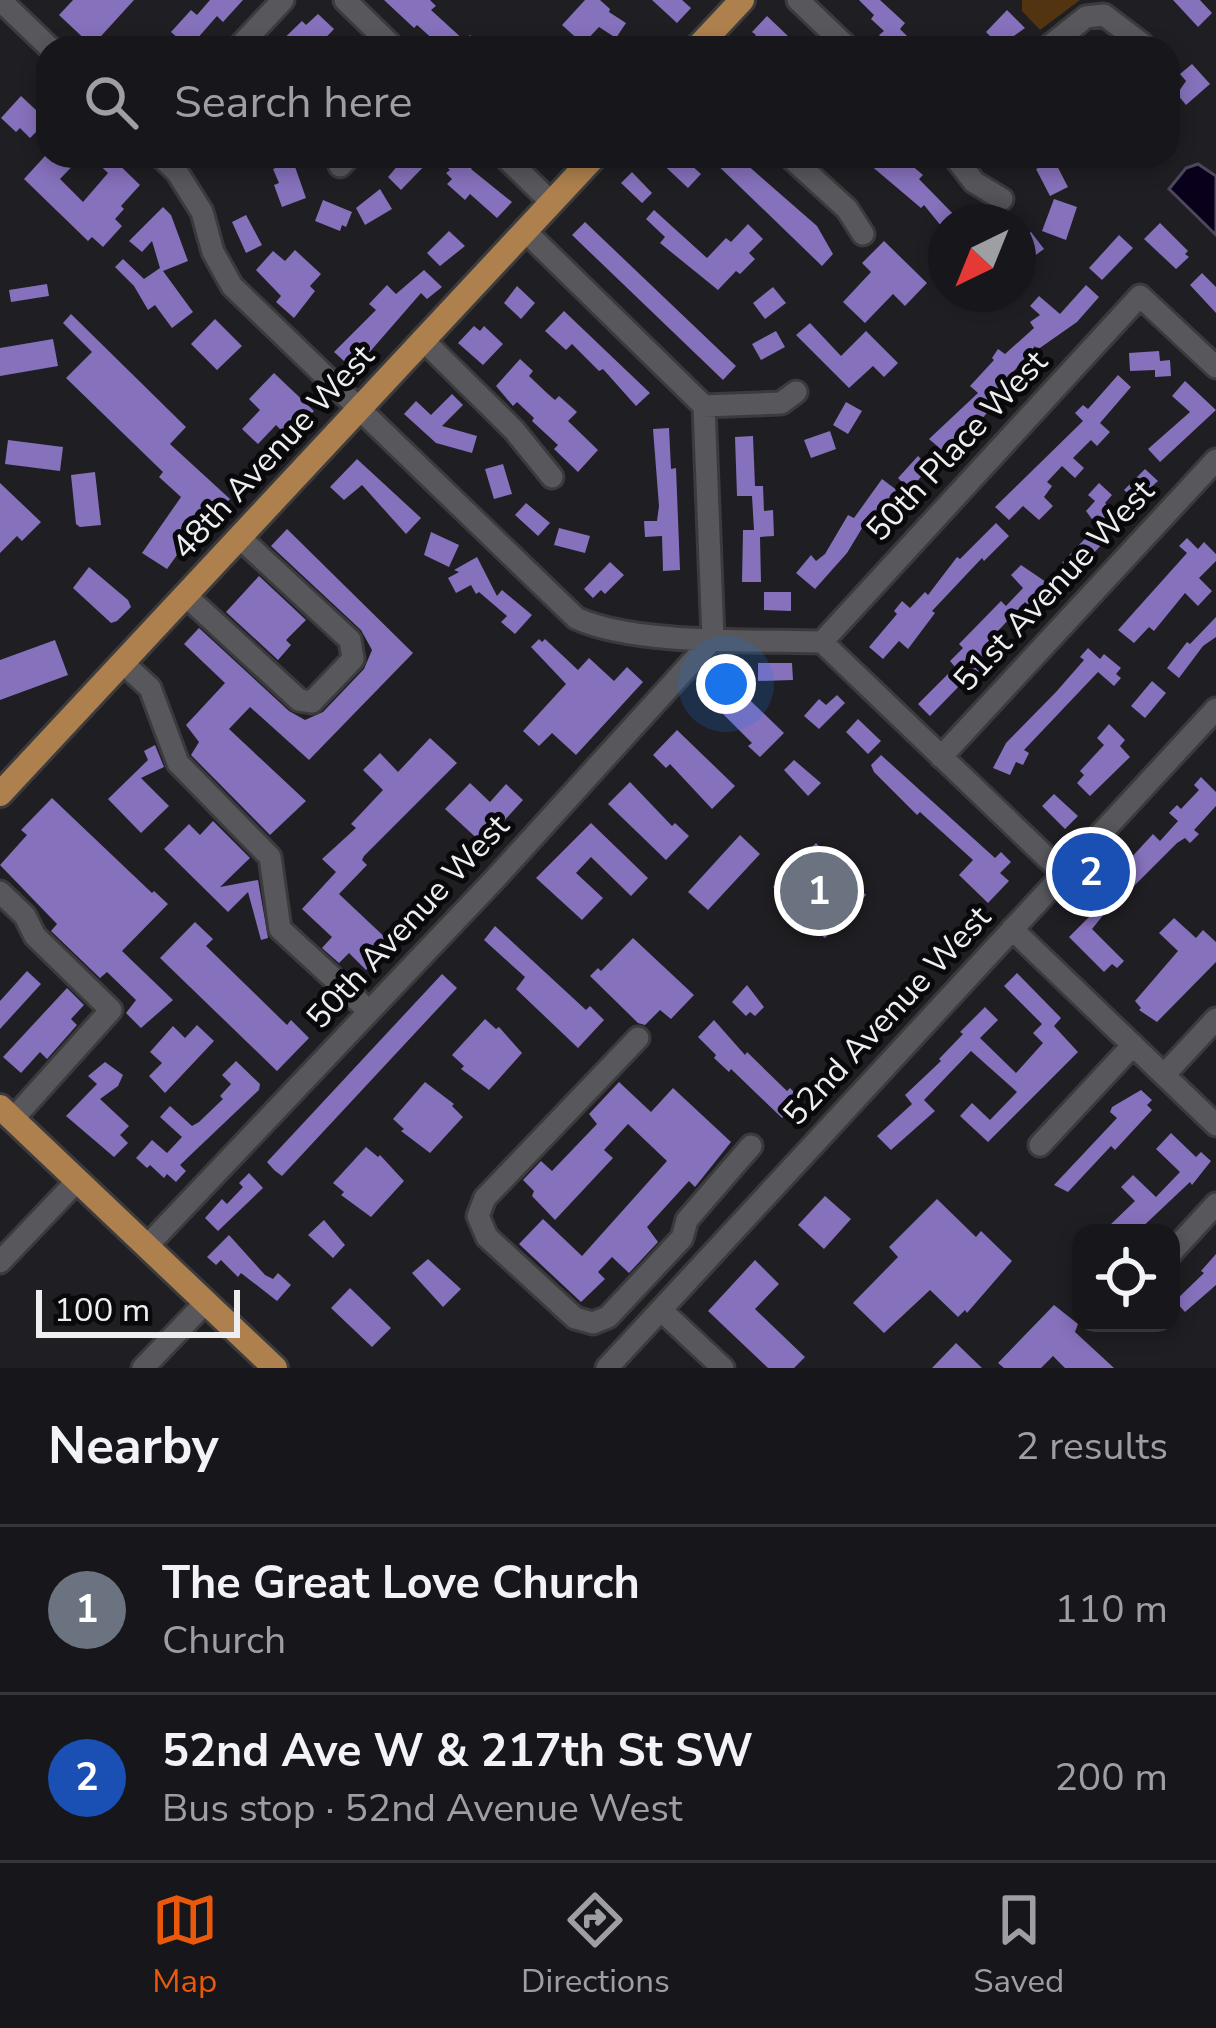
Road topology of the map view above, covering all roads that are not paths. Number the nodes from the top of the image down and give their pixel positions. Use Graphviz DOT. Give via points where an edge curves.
graph roads {
  1 [pos="0,0"];
  2 [pos="283,0"];
  3 [pos="345,0"];
  4 [pos="742,0"];
  5 [pos="798,0"];
  6 [pos="38,36"];
  7 [pos="249,36"];
  8 [pos="382,36"];
  9 [pos="709,36"];
  10 [pos="836,36"];
  11 [pos="1062,36"];
  12 [pos="1132,36"];
  13 [pos="173,168"];
  14 [pos="517,168"];
  15 [pos="584,168"];
  16 [pos="802,168"];
  17 [pos="963,168"];
  18 [pos="1002,199"];
  19 [pos="551,202"];
  20 [pos="524,230"];
  21 [pos="863,234"];
  22 [pos="422,339"];
  23 [pos="1216,367"];
  24 [pos="796,392"];
  25 [pos="704,406"];
  26 [pos="362,408"];
  27 [pos="1216,460"];
  28 [pos="552,477"];
  29 [pos="239,537"];
  30 [pos="185,595"];
  31 [pos="713,639"];
  32 [pos="822,642"];
  33 [pos="123,663"];
  34 [pos="1216,709"];
  35 [pos="941,757"];
  36 [pos="0,794"];
  37 [pos="1064,874"];
  38 [pos="0,892"];
  39 [pos="1012,929"];
  40 [pos="369,1012"];
  41 [pos="1216,1019"];
  42 [pos="638,1038"];
  43 [pos="1133,1045"];
  44 [pos="1165,1075"];
  45 [pos="6,1113"];
  46 [pos="1216,1125"];
  47 [pos="1040,1145"];
  48 [pos="752,1146"];
  49 [pos="77,1180"];
  50 [pos="1216,1204"];
  51 [pos="1180,1243"];
  52 [pos="147,1246"];
  53 [pos="0,1262"];
  54 [pos="206,1302"];
  55 [pos="662,1310"];
  56 [pos="143,1368"];
  57 [pos="275,1368"];
  58 [pos="607,1368"];
  59 [pos="723,1368"];
  1 -- 6 [label="street"];
  2 -- 7 [label="street"];
  3 -- 8 [label="street"];
  4 -- 9 [label="main road"];
  5 -- 10 [label="street"];
  11 -- 12 [label="street" via="1086,16 1104,15"];
  13 -- 26 [label="street" via="202,212 232,286"];
  14 -- 19 [label="street"];
  15 -- 19 [label="main road, 48th Avenue West"];
  16 -- 21 [label="street"];
  17 -- 18 [label="street"];
  19 -- 20 [label="main road, 48th Avenue West"];
  20 -- 22 [label="main road, 48th Avenue West"];
  20 -- 25 [label="street"];
  22 -- 26 [label="main road, 48th Avenue West"];
  22 -- 28 [label="street"];
  23 -- 32 [label="street, 50th Place West" via="1140,296"];
  24 -- 25 [label="street" via="781,403"];
  25 -- 31 [label="street"];
  26 -- 29 [label="main road, 48th Avenue West"];
  26 -- 31 [label="street" via="576,618 597,628"];
  27 -- 35 [label="street, 51st Avenue West"];
  29 -- 30 [label="main road, 48th Avenue West"];
  29 -- 30 [label="street" via="350,640 353,658 311,702 299,700"];
  30 -- 33 [label="main road, 48th Avenue West"];
  31 -- 32 [label="street"];
  31 -- 40 [label="street, 50th Avenue West"];
  32 -- 35 [label="street"];
  33 -- 36 [label="main road, 48th Avenue West"];
  33 -- 40 [label="street" via="150,688 178,763 271,857 280,929"];
  34 -- 37 [label="street, 52nd Avenue West"];
  35 -- 37 [label="street"];
  37 -- 39 [label="street, 52nd Avenue West"];
  38 -- 45 [label="street" via="111,1010"];
  39 -- 43 [label="street"];
  39 -- 55 [label="street, 52nd Avenue West"];
  40 -- 52 [label="street, 50th Avenue West"];
  41 -- 44 [label="street"];
  42 -- 48 [label="street" via="485,1198 478,1216 488,1237 575,1318 593,1323 608,1317 682,1238 686,1220"];
  43 -- 44 [label="street"];
  43 -- 47 [label="street"];
  44 -- 46 [label="street"];
  45 -- 49 [label="main road"];
  49 -- 52 [label="main road"];
  49 -- 53 [label="street"];
  50 -- 51 [label="street"];
  52 -- 54 [label="main road"];
  54 -- 56 [label="street"];
  54 -- 57 [label="main road"];
  55 -- 58 [label="street, 52nd Avenue West"];
  55 -- 59 [label="street"];
}
